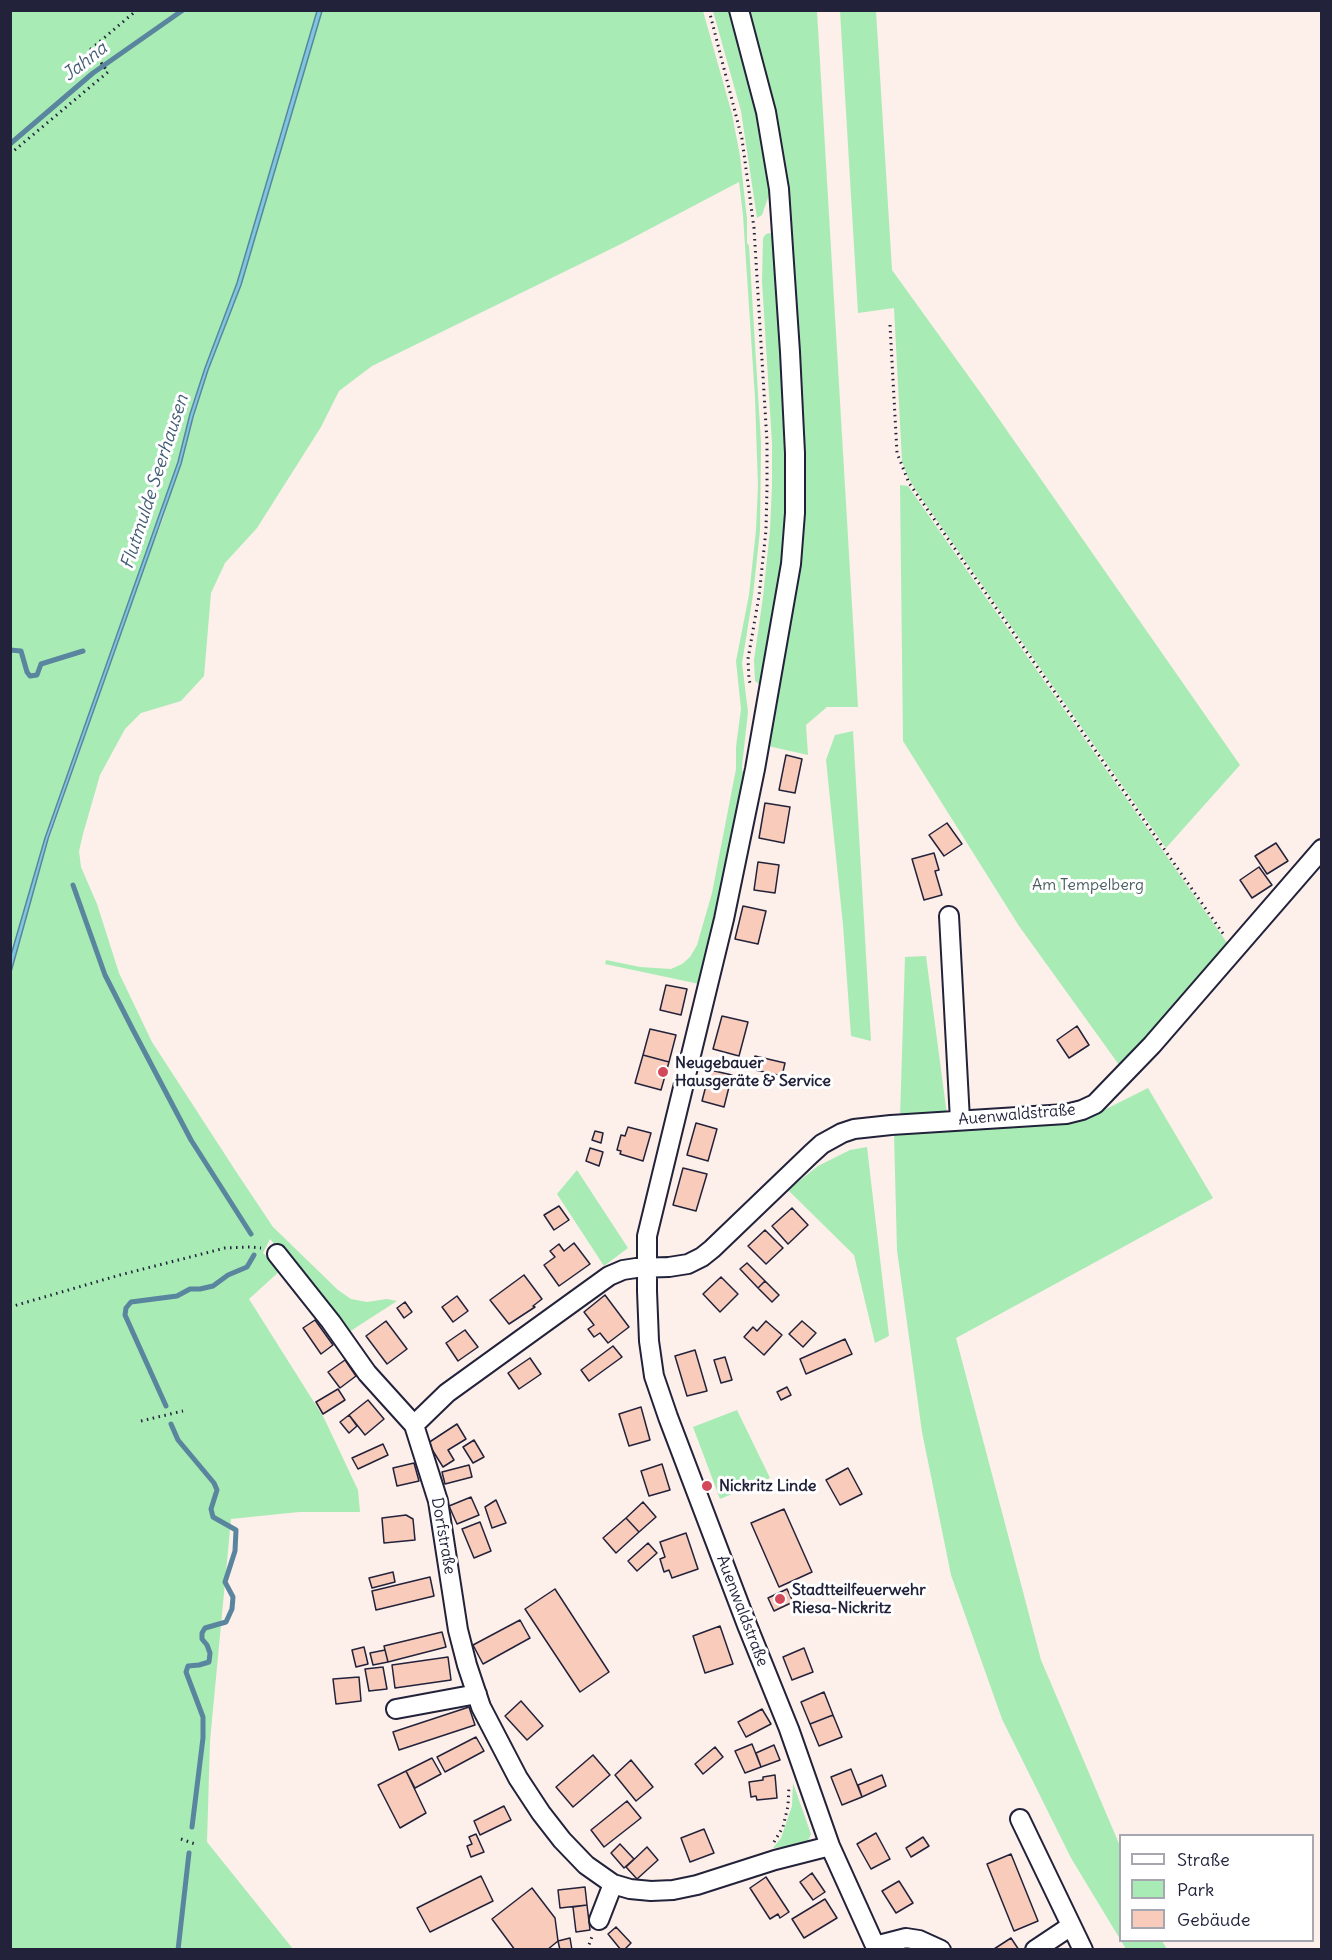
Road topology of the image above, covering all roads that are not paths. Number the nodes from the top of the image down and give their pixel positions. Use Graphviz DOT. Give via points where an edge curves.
graph roads {
  1 [pos="739,10"];
  2 [pos="1322,849"];
  3 [pos="949,916"];
  4 [pos="960,1120"];
  5 [pos="277,1254"];
  6 [pos="647,1267"];
  7 [pos="414,1425"];
  8 [pos="477,1694"];
  9 [pos="396,1708"];
  10 [pos="1020,1819"];
  11 [pos="830,1846"];
  12 [pos="613,1884"];
  13 [pos="599,1920"];
  14 [pos="1071,1926"];
  15 [pos="876,1948"];
  16 [pos="941,1950"];
  17 [pos="1035,1950"];
  18 [pos="1083,1950"];
  1 -- 6 [label="street, Auenwaldstraße" via="766,112 779,189 796,480 791,564 724,919 647,1236"];
  2 -- 4 [label="street, Auenwaldstraße" via="1152,1045 1095,1104 1066,1114"];
  3 -- 4 [label="street"];
  4 -- 6 [label="street, Auenwaldstraße" via="842,1132 822,1144 702,1257 688,1264"];
  5 -- 7 [label="street" via="367,1373"];
  6 -- 7 [label="street" via="609,1276 447,1393"];
  6 -- 11 [label="street, Auenwaldstraße" via="654,1376"];
  7 -- 8 [label="street, Dorfstraße" via="438,1501 458,1630"];
  8 -- 9 [label="street"];
  8 -- 12 [label="street, Dorfstraße" via="501,1746 542,1813 586,1865"];
  10 -- 14 [label="street"];
  11 -- 12 [label="street, Dorfstraße" via="673,1890 640,1890"];
  11 -- 15 [label="street, Auenwaldstraße"];
  12 -- 13 [label="street"];
  14 -- 17 [label="street"];
  14 -- 18 [label="street"];
  15 -- 16 [label="street, Auenwaldstraße" via="906,1938"];
}
